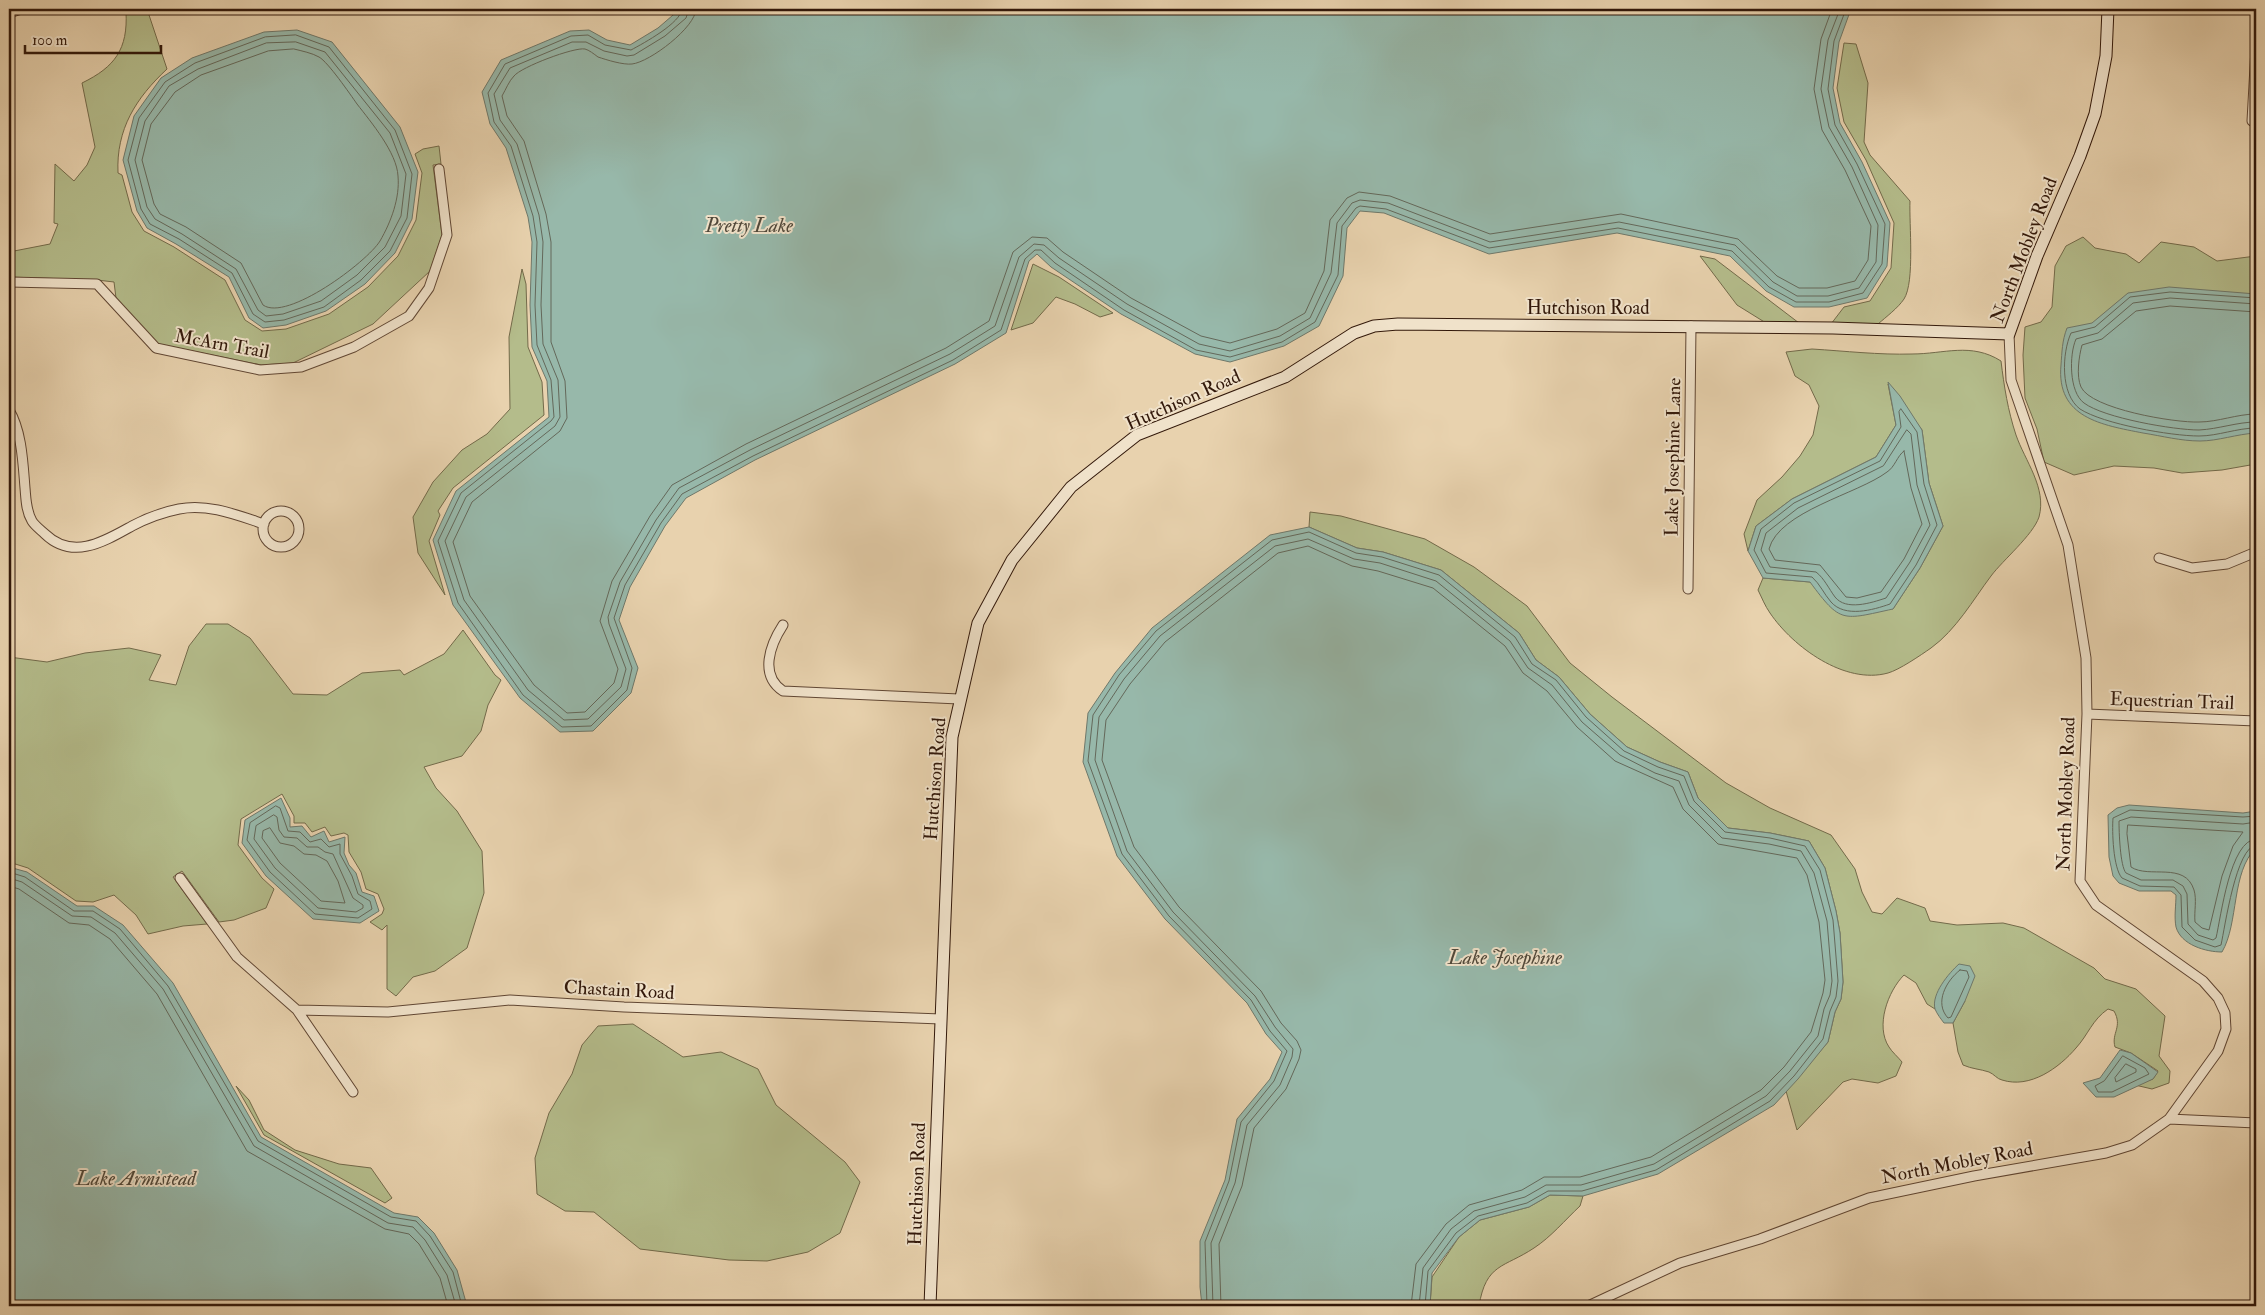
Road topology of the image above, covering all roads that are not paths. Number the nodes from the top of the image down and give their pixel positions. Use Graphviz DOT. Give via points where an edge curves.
graph roads {
  1 [pos="21,9"];
  2 [pos="2108,9"];
  3 [pos="9,13"];
  4 [pos="2256,48"];
  5 [pos="2252,121"];
  6 [pos="439,169"];
  7 [pos="9,282"];
  8 [pos="1691,326"];
  9 [pos="2009,334"];
  10 [pos="9,410"];
  11 [pos="264,524"];
  12 [pos="2256,552"];
  13 [pos="2159,558"];
  14 [pos="1688,589"];
  15 [pos="783,625"];
  16 [pos="959,699"];
  17 [pos="2087,714"];
  18 [pos="2256,721"];
  19 [pos="180,878"];
  20 [pos="297,1010"];
  21 [pos="941,1019"];
  22 [pos="353,1092"];
  23 [pos="2168,1119"];
  24 [pos="2256,1123"];
  25 [pos="930,1306"];
  26 [pos="1588,1306"];
  1 -- 3 [label="street"];
  2 -- 9 [label="street, North Mobley Road" via="2106,56 2095,114 2036,256"];
  4 -- 5 [label="street"];
  6 -- 7 [label="street, McArn Trail" via="447,235 430,288 409,316 354,346 301,367 260,370 156,348 97,284"];
  8 -- 9 [label="street, Hutchison Road"];
  8 -- 14 [label="street, Lake Josephine Lane"];
  8 -- 16 [label="street, Hutchison Road" via="1374,326 1354,333 1285,377 1137,435 1071,487 1012,560 978,623"];
  9 -- 17 [label="street, North Mobley Road" via="2011,380 2068,545 2086,658"];
  10 -- 11 [label="street" via="14,419 23,464 26,506 32,522 50,539 63,545 78,548 97,545 134,525 179,509 212,509"];
  11 -- 11 [label="street" via="270,515 287,512 298,524 298,536 290,545 273,545 265,536"];
  12 -- 13 [label="street" via="2227,564 2192,568"];
  15 -- 16 [label="street" via="770,655 769,672 772,681 784,691"];
  16 -- 21 [label="street, Hutchison Road" via="952,737"];
  17 -- 18 [label="street, Equestrian Trail"];
  17 -- 23 [label="street, North Mobley Road" via="2080,881 2096,904 2204,981 2225,1013 2226,1029 2218,1050"];
  19 -- 20 [label="street" via="237,957"];
  20 -- 21 [label="street, Chastain Road" via="388,1012 510,1000"];
  20 -- 22 [label="street"];
  21 -- 25 [label="street, Hutchison Road"];
  23 -- 24 [label="street"];
  23 -- 26 [label="street, North Mobley Road" via="2132,1145 2106,1153 1869,1198 1760,1239 1680,1263"];
}
